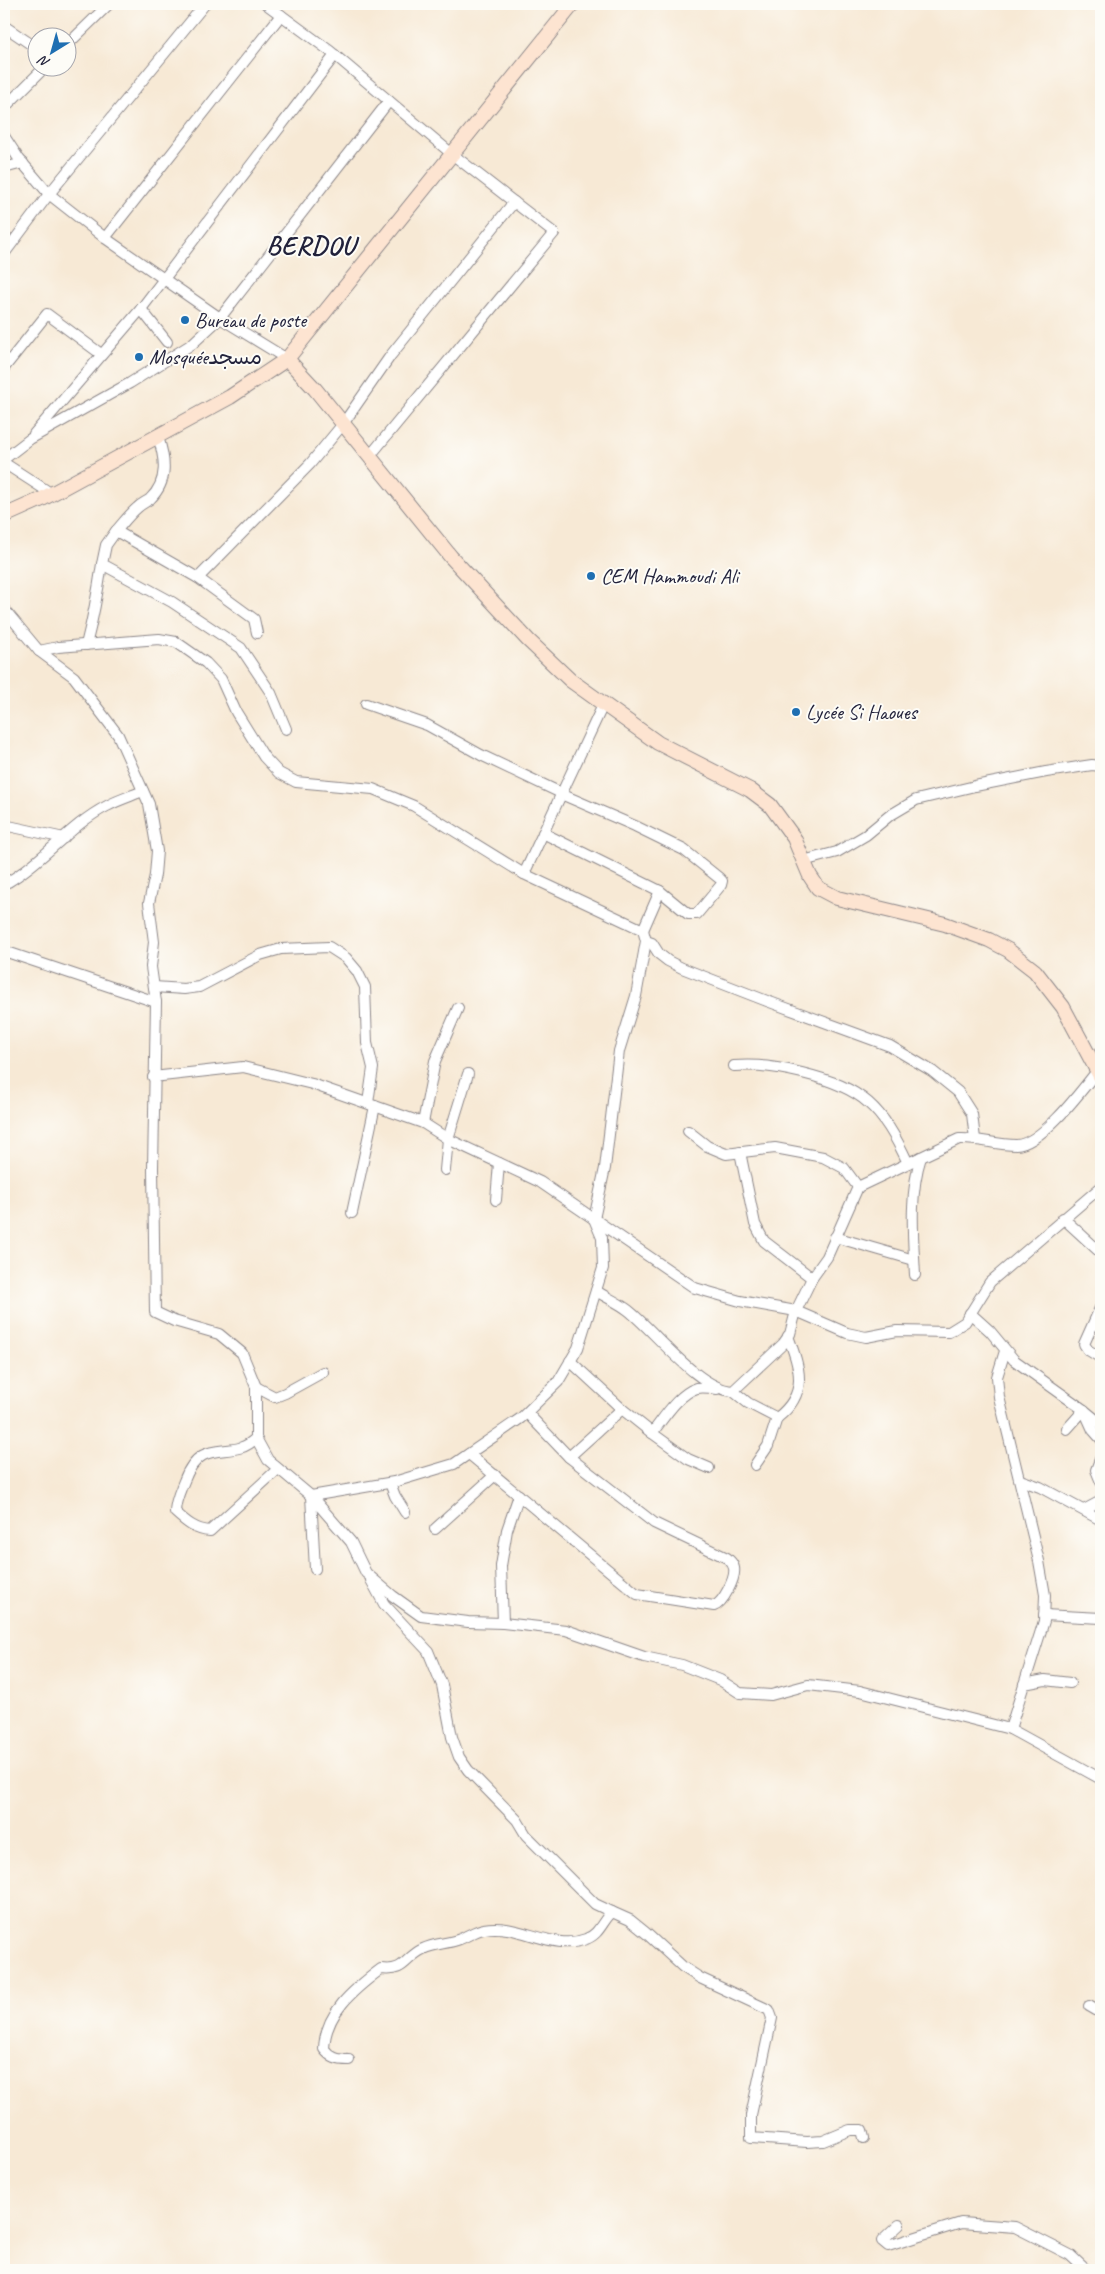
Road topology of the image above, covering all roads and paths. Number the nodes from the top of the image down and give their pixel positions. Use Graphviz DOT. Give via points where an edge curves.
graph roads {
  1 [pos="109,4"];
  2 [pos="205,4"];
  3 [pos="266,4"];
  4 [pos="572,4"];
  5 [pos="281,15"];
  6 [pos="4,26"];
  7 [pos="78,34"];
  8 [pos="28,43"];
  9 [pos="335,55"];
  10 [pos="34,78"];
  11 [pos="389,101"];
  12 [pos="4,108"];
  13 [pos="4,136"];
  14 [pos="452,154"];
  15 [pos="23,163"];
  16 [pos="4,168"];
  17 [pos="49,194"];
  18 [pos="514,202"];
  19 [pos="105,238"];
  20 [pos="4,254"];
  21 [pos="164,279"];
  22 [pos="141,309"];
  23 [pos="220,318"];
  24 [pos="167,342"];
  25 [pos="101,354"];
  26 [pos="287,359"];
  27 [pos="4,368"];
  28 [pos="343,424"];
  29 [pos="158,437"];
  30 [pos="30,438"];
  31 [pos="368,457"];
  32 [pos="4,461"];
  33 [pos="52,494"];
  34 [pos="4,516"];
  35 [pos="116,531"];
  36 [pos="102,564"];
  37 [pos="198,578"];
  38 [pos="6,614"];
  39 [pos="257,633"];
  40 [pos="86,645"];
  41 [pos="39,651"];
  42 [pos="366,704"];
  43 [pos="603,705"];
  44 [pos="286,729"];
  45 [pos="1101,766"];
  46 [pos="143,791"];
  47 [pos="561,794"];
  48 [pos="4,825"];
  49 [pos="543,834"];
  50 [pos="64,838"];
  51 [pos="802,861"];
  52 [pos="524,874"];
  53 [pos="8,882"];
  54 [pos="660,891"];
  55 [pos="643,930"];
  56 [pos="646,941"];
  57 [pos="4,951"];
  58 [pos="154,987"];
  59 [pos="156,1002"];
  60 [pos="458,1008"];
  61 [pos="734,1066"];
  62 [pos="468,1074"];
  63 [pos="1099,1075"];
  64 [pos="153,1077"];
  65 [pos="371,1104"];
  66 [pos="423,1122"];
  67 [pos="688,1131"];
  68 [pos="448,1139"];
  69 [pos="975,1139"];
  70 [pos="740,1152"];
  71 [pos="921,1157"];
  72 [pos="498,1163"];
  73 [pos="908,1163"];
  74 [pos="445,1170"];
  75 [pos="858,1186"];
  76 [pos="1101,1187"];
  77 [pos="496,1200"];
  78 [pos="352,1213"];
  79 [pos="1064,1218"];
  80 [pos="594,1219"];
  81 [pos="835,1237"];
  82 [pos="1101,1253"];
  83 [pos="914,1260"];
  84 [pos="915,1275"];
  85 [pos="812,1278"];
  86 [pos="596,1291"];
  87 [pos="1101,1306"];
  88 [pos="796,1311"];
  89 [pos="970,1313"];
  90 [pos="788,1336"];
  91 [pos="1005,1351"];
  92 [pos="1101,1358"];
  93 [pos="570,1361"];
  94 [pos="323,1372"];
  95 [pos="256,1387"];
  96 [pos="721,1389"];
  97 [pos="733,1391"];
  98 [pos="622,1409"];
  99 [pos="1084,1410"];
  100 [pos="526,1413"];
  101 [pos="777,1418"];
  102 [pos="1101,1424"];
  103 [pos="1067,1430"];
  104 [pos="652,1433"];
  105 [pos="256,1438"];
  106 [pos="1101,1439"];
  107 [pos="469,1454"];
  108 [pos="569,1457"];
  109 [pos="1101,1457"];
  110 [pos="755,1465"];
  111 [pos="709,1468"];
  112 [pos="278,1469"];
  113 [pos="495,1475"];
  114 [pos="1020,1480"];
  115 [pos="1101,1482"];
  116 [pos="390,1483"];
  117 [pos="519,1495"];
  118 [pos="311,1496"];
  119 [pos="1101,1501"];
  120 [pos="1084,1510"];
  121 [pos="406,1512"];
  122 [pos="1101,1520"];
  123 [pos="435,1528"];
  124 [pos="314,1569"];
  125 [pos="366,1573"];
  126 [pos="1044,1615"];
  127 [pos="1101,1618"];
  128 [pos="503,1623"];
  129 [pos="1070,1683"];
  130 [pos="1024,1684"];
  131 [pos="1010,1729"];
  132 [pos="1101,1778"];
  133 [pos="612,1912"];
  134 [pos="1089,2006"];
  135 [pos="1101,2013"];
  136 [pos="349,2060"];
  137 [pos="864,2138"];
  138 [pos="899,2225"];
  139 [pos="1086,2270"];
  1 -- 7 [label="street"];
  2 -- 17 [label="street"];
  3 -- 5 [label="street"];
  4 -- 14 [label="main road"];
  5 -- 9 [label="street"];
  5 -- 19 [label="street"];
  6 -- 8 [label="street"];
  9 -- 11 [label="street"];
  9 -- 21 [label="street"];
  10 -- 12 [label="street"];
  11 -- 14 [label="street"];
  11 -- 23 [label="street"];
  13 -- 15 [label="street"];
  14 -- 18 [label="street"];
  14 -- 26 [label="main road"];
  15 -- 16 [label="street"];
  15 -- 17 [label="street"];
  17 -- 19 [label="street"];
  17 -- 20 [label="street"];
  18 -- 28 [label="street" via="391,356"];
  18 -- 31 [label="street" via="554,233"];
  19 -- 21 [label="street"];
  21 -- 22 [label="street"];
  21 -- 23 [label="street"];
  22 -- 24 [label="street"];
  22 -- 25 [label="street"];
  23 -- 26 [label="street"];
  23 -- 30 [label="street" via="192,344 130,383"];
  25 -- 27 [label="street" via="47,314"];
  25 -- 30 [label="street"];
  26 -- 28 [label="main road"];
  26 -- 29 [label="main road" via="230,397"];
  28 -- 31 [label="main road"];
  28 -- 37 [label="street" via="310,464"];
  29 -- 33 [label="main road"];
  29 -- 35 [label="street" via="165,468 160,486"];
  30 -- 32 [label="street"];
  31 -- 43 [label="main road" via="451,557 528,640 570,680"];
  32 -- 33 [label="street"];
  33 -- 34 [label="main road"];
  35 -- 36 [label="street" via="106,545"];
  35 -- 37 [label="street"];
  36 -- 40 [label="street" via="96,608"];
  36 -- 44 [label="street" via="172,602 241,648 271,693"];
  37 -- 39 [label="street" via="254,619"];
  38 -- 41 [label="street"];
  40 -- 41 [label="street"];
  40 -- 52 [label="street" via="159,639 176,642 221,679 236,712 264,757 279,773 296,782 372,789 414,806"];
  41 -- 46 [label="street" via="74,677 118,735"];
  42 -- 47 [label="street" via="427,725"];
  43 -- 47 [label="street"];
  43 -- 51 [label="main road" via="658,744 757,795 770,806 794,838"];
  45 -- 51 [label="street" via="1046,772 916,800 837,852"];
  46 -- 50 [label="street" via="107,806"];
  46 -- 58 [label="street" via="149,804 157,851 149,903 154,942 150,967"];
  47 -- 49 [label="street"];
  47 -- 54 [label="street" via="684,850 722,881 697,914 688,914"];
  48 -- 50 [label="street"];
  49 -- 52 [label="street"];
  49 -- 54 [label="street"];
  50 -- 53 [label="street" via="25,872"];
  51 -- 63 [label="main road" via="818,888 837,898 945,924 1008,950 1035,971 1063,1007"];
  52 -- 55 [label="street"];
  54 -- 55 [label="street"];
  55 -- 56 [label="street"];
  56 -- 69 [label="street" via="652,943 658,954 682,968 890,1046 932,1071 958,1092 972,1114"];
  56 -- 80 [label="street" via="636,996 619,1051 605,1168"];
  57 -- 59 [label="street"];
  58 -- 59 [label="street"];
  58 -- 65 [label="street" via="200,987 267,953 281,949 329,947 346,958 365,988 367,1043 373,1068"];
  59 -- 64 [label="street"];
  60 -- 66 [label="street" via="435,1061"];
  61 -- 73 [label="street" via="773,1066 831,1080 856,1092 893,1130"];
  62 -- 68 [label="street"];
  63 -- 69 [label="street" via="1037,1136 1018,1145"];
  64 -- 65 [label="street" via="243,1067 312,1084"];
  64 -- 95 [label="street" via="156,1312 174,1322 219,1334 242,1353"];
  65 -- 66 [label="street"];
  65 -- 78 [label="street"];
  66 -- 68 [label="street"];
  67 -- 70 [label="street" via="707,1146 726,1154"];
  68 -- 72 [label="street"];
  68 -- 74 [label="street"];
  69 -- 71 [label="street" via="959,1140"];
  70 -- 75 [label="street" via="775,1148 823,1157 844,1168"];
  70 -- 85 [label="street" via="755,1224 764,1241"];
  71 -- 73 [label="street"];
  71 -- 83 [label="street" via="915,1184"];
  72 -- 77 [label="street"];
  72 -- 80 [label="street" via="540,1182"];
  73 -- 75 [label="street"];
  75 -- 81 [label="street"];
  76 -- 79 [label="street"];
  79 -- 82 [label="street"];
  79 -- 89 [label="street" via="990,1282"];
  80 -- 86 [label="street" via="602,1238 603,1268"];
  80 -- 88 [label="street" via="695,1288 740,1301"];
  81 -- 83 [label="street"];
  81 -- 85 [label="street" via="827,1257"];
  83 -- 84 [label="street"];
  85 -- 88 [label="street"];
  86 -- 93 [label="street" via="578,1348"];
  86 -- 96 [label="street" via="628,1310 683,1362"];
  87 -- 92 [label="street" via="1084,1344"];
  88 -- 89 [label="street" via="847,1333 866,1336 897,1331 948,1332 964,1322"];
  88 -- 90 [label="street"];
  89 -- 91 [label="street" via="990,1331"];
  90 -- 97 [label="street"];
  90 -- 101 [label="street" via="800,1370 798,1392 792,1405"];
  91 -- 99 [label="street"];
  91 -- 114 [label="street" via="997,1376 999,1397"];
  93 -- 98 [label="street"];
  93 -- 100 [label="street" via="558,1382"];
  94 -- 95 [label="street" via="275,1397"];
  95 -- 105 [label="street"];
  96 -- 97 [label="street"];
  96 -- 104 [label="street" via="699,1388 687,1393"];
  97 -- 101 [label="street"];
  98 -- 104 [label="street"];
  98 -- 108 [label="street"];
  99 -- 102 [label="street"];
  99 -- 103 [label="street"];
  99 -- 106 [label="street" via="1088,1422"];
  100 -- 107 [label="street"];
  100 -- 108 [label="street"];
  101 -- 110 [label="street" via="768,1446"];
  104 -- 111 [label="street" via="688,1459"];
  105 -- 112 [label="street" via="268,1460"];
  105 -- 112 [label="street" via="240,1447 214,1451 197,1458 190,1465 175,1512 200,1530 210,1531"];
  107 -- 113 [label="street"];
  107 -- 116 [label="street" via="454,1464"];
  108 -- 117 [label="street" via="654,1523 727,1558 734,1571 723,1601 714,1606 636,1594"];
  109 -- 115 [label="street" via="1096,1470"];
  112 -- 118 [label="street"];
  113 -- 117 [label="street"];
  113 -- 123 [label="street"];
  114 -- 120 [label="street"];
  114 -- 126 [label="street" via="1039,1561 1045,1595"];
  116 -- 118 [label="street"];
  116 -- 121 [label="street"];
  117 -- 128 [label="street" via="507,1530 502,1566"];
  118 -- 124 [label="street"];
  118 -- 125 [label="street" via="350,1542"];
  119 -- 120 [label="street"];
  120 -- 122 [label="street"];
  125 -- 128 [label="street" via="421,1616"];
  125 -- 133 [label="street" via="384,1604 428,1651 442,1685 452,1737 468,1770 517,1820 526,1835 595,1904"];
  126 -- 127 [label="street"];
  126 -- 130 [label="street"];
  128 -- 131 [label="street" via="566,1630 644,1657 682,1665 720,1680 740,1693 771,1695 808,1685 860,1691"];
  129 -- 130 [label="street" via="1045,1680"];
  130 -- 131 [label="street"];
  131 -- 132 [label="street"];
  133 -- 136 [label="street" via="604,1918 600,1930 587,1939 570,1942 485,1928 458,1940 420,1950 402,1967 381,1969 343,2002 328,2026 324,2049 339,2060"];
  133 -- 137 [label="street" via="630,1920 700,1978 769,2010 772,2018 751,2115 751,2138 823,2141 850,2130 862,2130"];
  134 -- 135 [label="street"];
  138 -- 139 [label="street" via="882,2241 888,2246 961,2223 1015,2227 1070,2255"];
}
